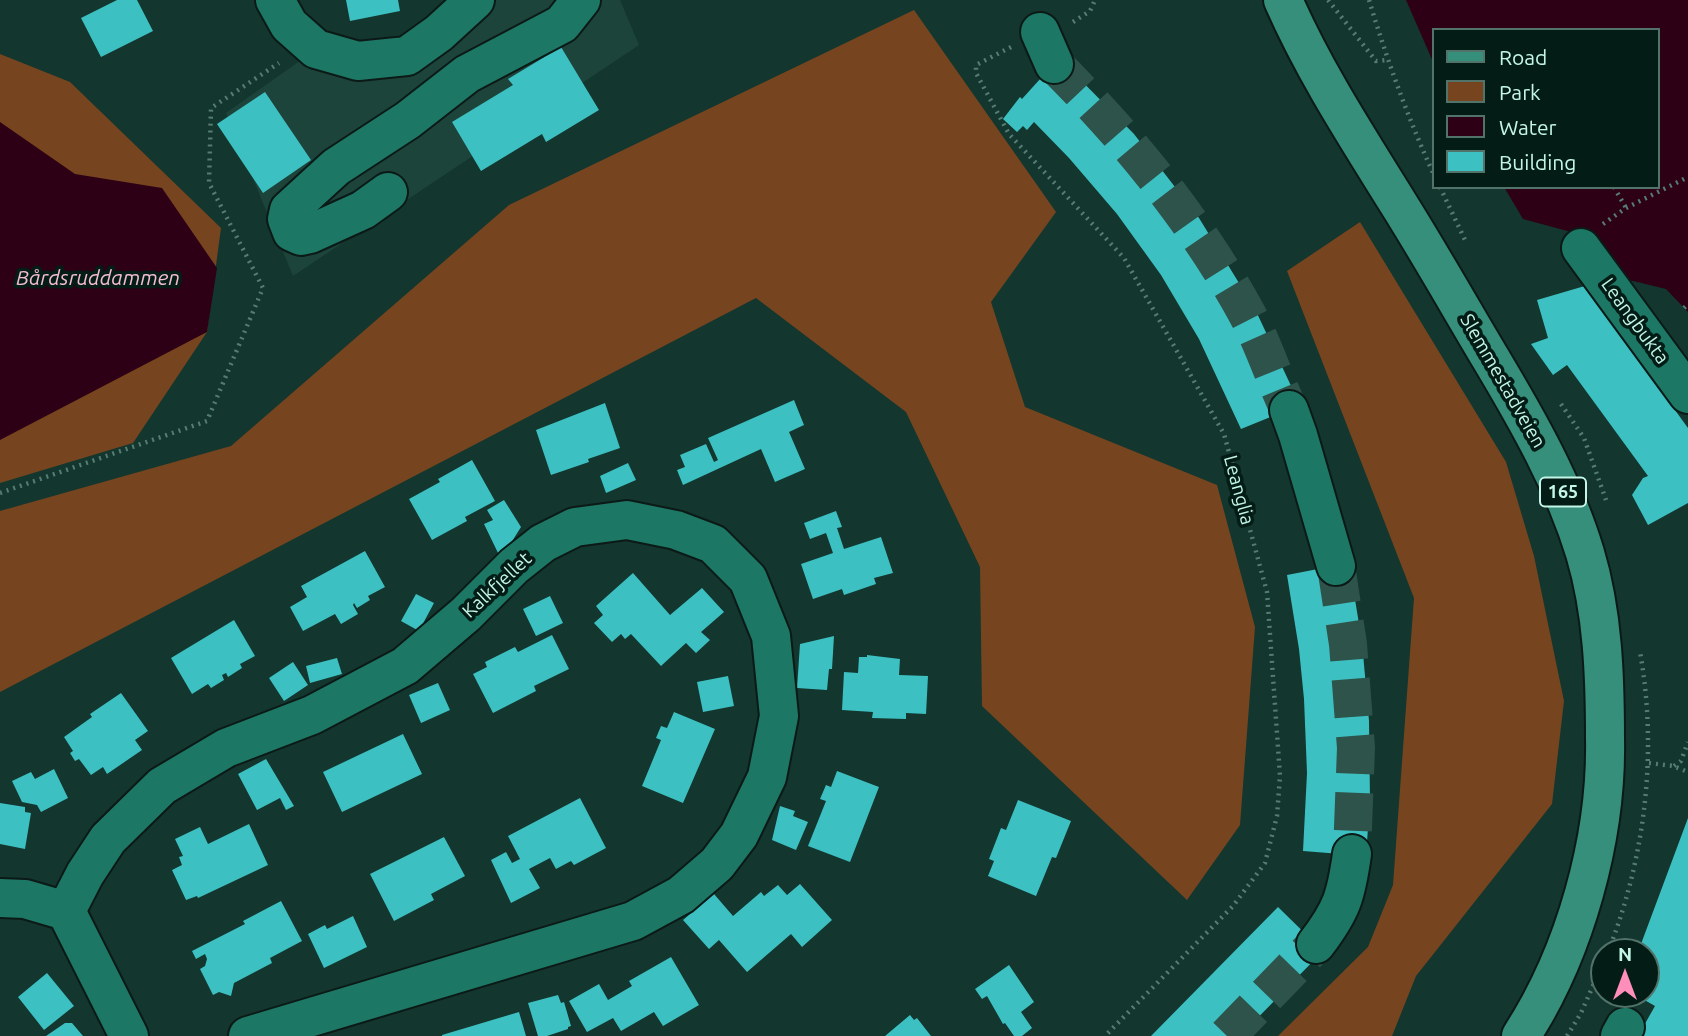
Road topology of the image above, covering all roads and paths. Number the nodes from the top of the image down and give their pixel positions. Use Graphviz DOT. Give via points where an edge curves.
graph roads {
  1 [pos="275,0"];
  2 [pos="581,0"];
  3 [pos="1283,0"];
  4 [pos="1328,0"];
  5 [pos="1369,0"];
  6 [pos="469,2"];
  7 [pos="309,43"];
  8 [pos="1047,48"];
  9 [pos="1387,60"];
  10 [pos="1432,171"];
  11 [pos="1688,177"];
  12 [pos="1615,189"];
  13 [pos="388,192"];
  14 [pos="1626,208"];
  15 [pos="1589,239"];
  16 [pos="1688,394"];
  17 [pos="1289,410"];
  18 [pos="0,493"];
  19 [pos="1336,566"];
  20 [pos="1688,742"];
  21 [pos="1673,766"];
  22 [pos="1688,772"];
  23 [pos="1352,855"];
  24 [pos="0,898"];
  25 [pos="66,911"];
  26 [pos="1613,938"];
  27 [pos="1315,944"];
  28 [pos="1590,993"];
  29 [pos="129,1036"];
  30 [pos="248,1036"];
  31 [pos="1105,1036"];
  32 [pos="1521,1036"];
  33 [pos="1567,1036"];
  1 -- 7 [label="street" via="289,25"];
  2 -- 13 [label="street" via="562,24 467,74 336,167 289,210 287,219 292,232 310,234 363,210"];
  3 -- 32 [label="main road, Slemmestadveien / 165" via="1361,144 1558,477 1588,565 1605,683 1602,812 1589,880 1561,959"];
  4 -- 9 [label="path" via="1376,61"];
  5 -- 9 [label="path"];
  6 -- 7 [label="street" via="439,33 407,56 358,61"];
  7 -- 18 [label="path" via="211,108 209,183 263,288 207,421"];
  8 -- 31 [label="path, Leanglia" via="976,65 976,73 1009,134 1124,258 1224,434 1267,592 1280,776 1278,816 1265,863 1233,906"];
  9 -- 10 [label="path"];
  11 -- 14 [label="path"];
  12 -- 14 [label="path"];
  14 -- 15 [label="path"];
  15 -- 16 [label="street, Leangbukta"];
  17 -- 19 [label="street"];
  20 -- 21 [label="path" via="1681,761"];
  21 -- 22 [label="path"];
  21 -- 26 [label="path" via="1650,763 1637,856"];
  23 -- 27 [label="street" via="1346,894 1333,922"];
  24 -- 25 [label="street" via="26,899"];
  25 -- 29 [label="street"];
  25 -- 30 [label="street, Kalkfjellet" via="108,839 162,786 226,748 312,715 405,667 543,542 575,527 627,520 676,530 713,544 748,579 771,636 779,716 767,777 739,835 717,864 681,895 633,921"];
  28 -- 33 [label="path"];
}
